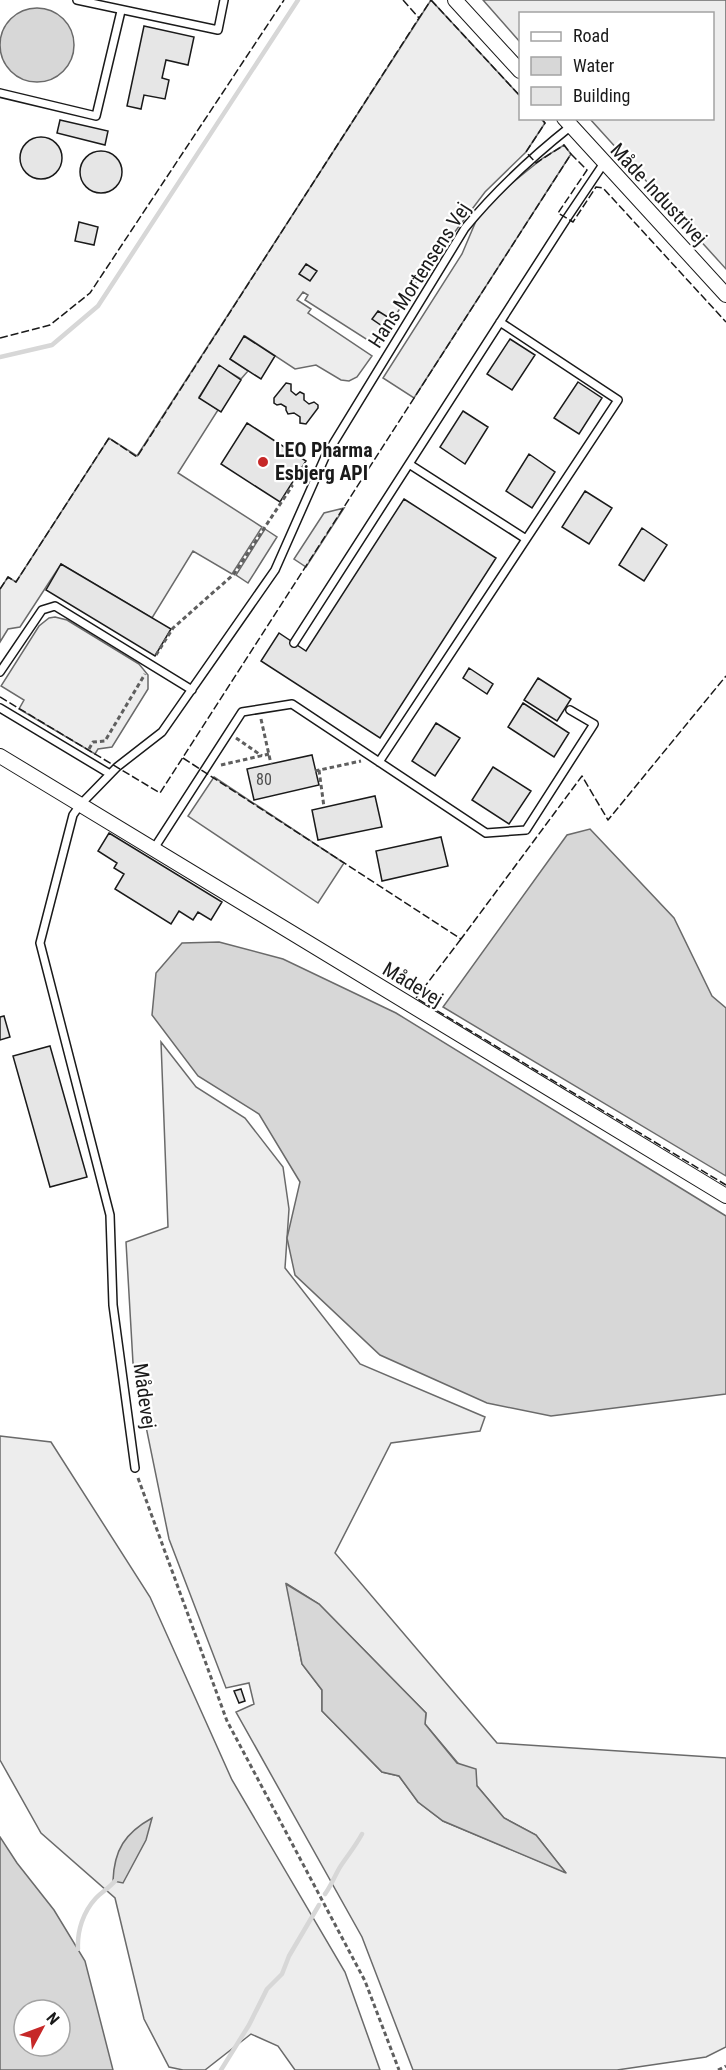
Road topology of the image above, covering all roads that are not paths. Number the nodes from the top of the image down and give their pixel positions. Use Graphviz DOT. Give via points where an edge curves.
graph roads {
  1 [pos="77,0"];
  2 [pos="224,0"];
  3 [pos="456,0"];
  4 [pos="121,11"];
  5 [pos="519,70"];
  6 [pos="0,93"];
  7 [pos="567,122"];
  8 [pos="604,162"];
  9 [pos="726,295"];
  10 [pos="500,322"];
  11 [pos="409,464"];
  12 [pos="526,539"];
  13 [pos="294,643"];
  14 [pos="0,672"];
  15 [pos="192,690"];
  16 [pos="0,708"];
  17 [pos="570,710"];
  18 [pos="0,756"];
  19 [pos="376,760"];
  20 [pos="110,774"];
  21 [pos="80,805"];
  22 [pos="153,850"];
  23 [pos="726,1196"];
  24 [pos="135,1468"];
  1 -- 4 [label="lane"];
  2 -- 4 [label="lane" via="218,30"];
  3 -- 5 [label="street"];
  4 -- 6 [label="lane" via="96,116"];
  7 -- 8 [label="street, Måde Industrivej"];
  7 -- 15 [label="lane, Hans Mortensens Vej" via="465,228 325,457 275,570"];
  8 -- 9 [label="street, Måde Industrivej"];
  8 -- 10 [label="lane"];
  10 -- 11 [label="lane"];
  10 -- 12 [label="lane" via="618,400"];
  11 -- 12 [label="lane"];
  11 -- 13 [label="lane"];
  12 -- 19 [label="lane"];
  14 -- 15 [label="lane" via="42,610 55,606"];
  15 -- 20 [label="lane, Hans Mortensens Vej" via="162,732"];
  16 -- 20 [label="lane"];
  17 -- 19 [label="lane" via="594,724 526,830 486,833"];
  18 -- 21 [label="street, Mådevej"];
  19 -- 22 [label="lane" via="292,704 242,712"];
  20 -- 21 [label="lane, Hans Mortensens Vej"];
  21 -- 22 [label="street, Mådevej"];
  21 -- 24 [label="lane, Mådevej" via="73,815 39,943 110,1215 113,1305"];
  22 -- 23 [label="street, Mådevej"];
}
